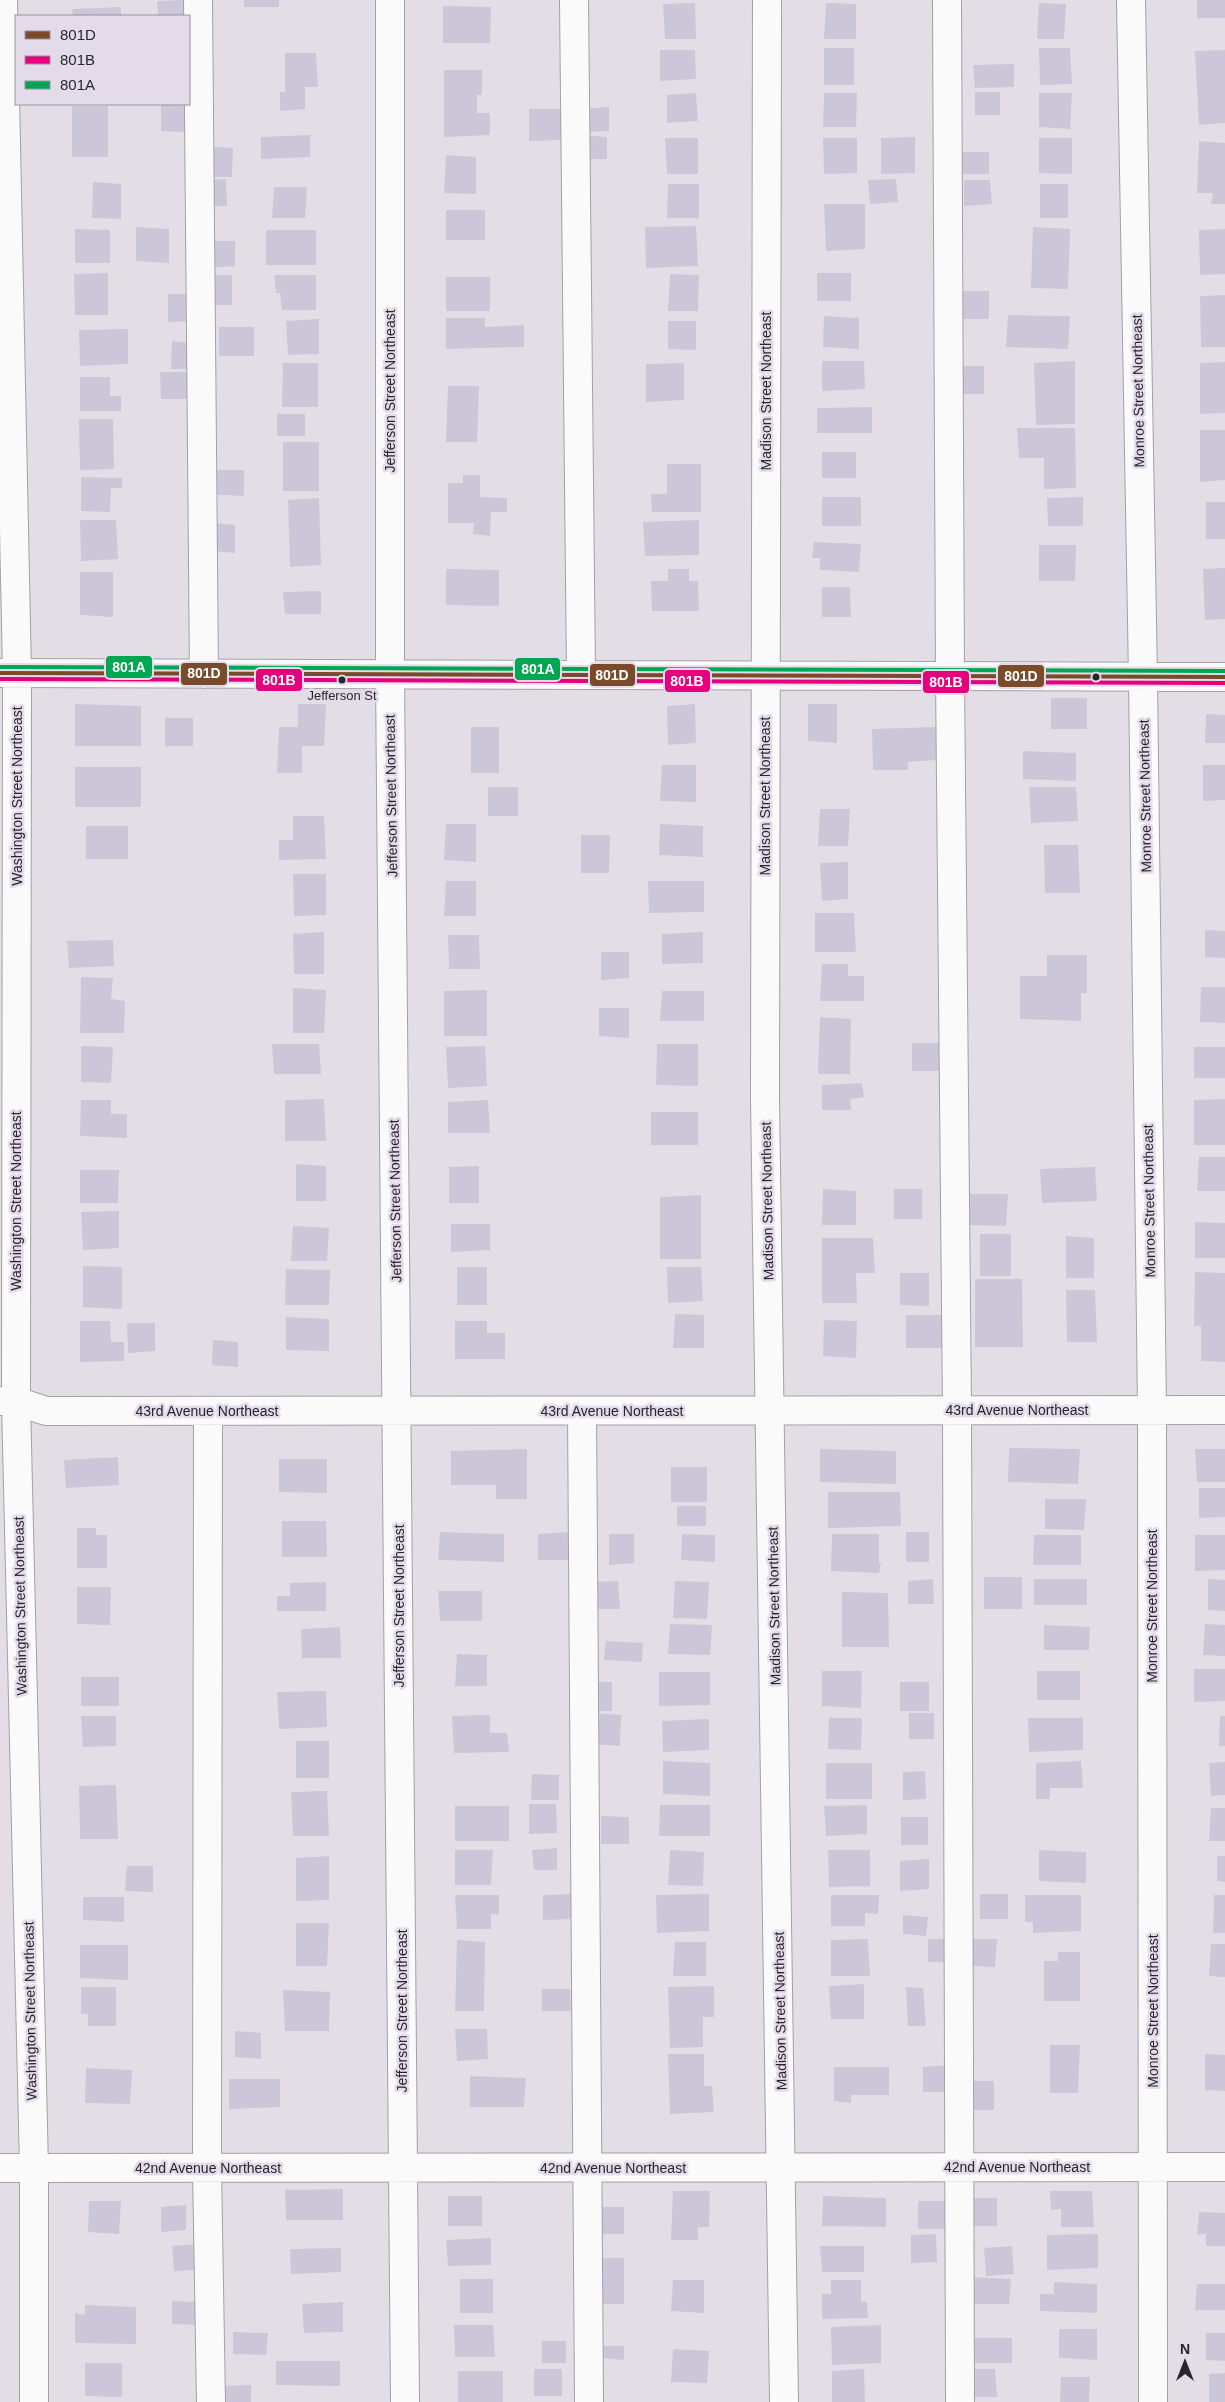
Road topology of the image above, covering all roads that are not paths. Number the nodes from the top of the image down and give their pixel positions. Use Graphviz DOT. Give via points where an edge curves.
graph roads {
  1 [pos="3,0"];
  2 [pos="198,0"];
  3 [pos="390,0"];
  4 [pos="574,0"];
  5 [pos="766,0"];
  6 [pos="948,0"];
  7 [pos="1131,0"];
  8 [pos="9,673"];
  9 [pos="204,674"];
  10 [pos="390,674"];
  11 [pos="581,675"];
  12 [pos="765,676"];
  13 [pos="950,676"];
  14 [pos="1143,677"];
  15 [pos="1225,677"];
  16 [pos="8,1298"];
  17 [pos="8,1401"];
  18 [pos="771,1410"];
  19 [pos="957,1410"];
  20 [pos="1152,1410"];
  21 [pos="1225,1410"];
  22 [pos="208,1411"];
  23 [pos="397,1411"];
  24 [pos="582,1411"];
  25 [pos="1225,2166"];
  26 [pos="959,2167"];
  27 [pos="1153,2167"];
  28 [pos="0,2168"];
  29 [pos="34,2168"];
  30 [pos="207,2168"];
  31 [pos="403,2168"];
  32 [pos="588,2168"];
  33 [pos="782,2168"];
  34 [pos="34,2402"];
  35 [pos="211,2402"];
  36 [pos="406,2402"];
  37 [pos="590,2402"];
  38 [pos="784,2402"];
  39 [pos="960,2402"];
  40 [pos="1153,2402"];
  1 -- 8 [label="street, Washington Street Northeast"];
  2 -- 9 [label="street"];
  3 -- 10 [label="street, Jefferson Street Northeast"];
  4 -- 11 [label="street"];
  5 -- 12 [label="street, Madison Street Northeast"];
  6 -- 13 [label="street"];
  7 -- 14 [label="street, Monroe Street Northeast"];
  8 -- 9 [label="street"];
  8 -- 16 [label="street, Washington Street Northeast"];
  9 -- 10 [label="street"];
  10 -- 11 [label="street"];
  10 -- 23 [label="street, Jefferson Street Northeast"];
  11 -- 12 [label="street"];
  12 -- 13 [label="street"];
  12 -- 18 [label="street, Madison Street Northeast" via="765,1099"];
  13 -- 14 [label="street"];
  13 -- 19 [label="street"];
  14 -- 15 [label="street"];
  14 -- 20 [label="street, Monroe Street Northeast"];
  16 -- 17 [label="street, Washington Street Northeast"];
  17 -- 22 [label="street, 43rd Avenue Northeast" via="46,1411"];
  17 -- 29 [label="street, Washington Street Northeast"];
  18 -- 19 [label="street, 43rd Avenue Northeast"];
  18 -- 24 [label="street, 43rd Avenue Northeast"];
  18 -- 33 [label="street, Madison Street Northeast"];
  19 -- 20 [label="street, 43rd Avenue Northeast"];
  19 -- 26 [label="street"];
  20 -- 21 [label="street, 43rd Avenue Northeast"];
  20 -- 27 [label="street, Monroe Street Northeast"];
  22 -- 23 [label="street, 43rd Avenue Northeast"];
  22 -- 30 [label="street"];
  23 -- 24 [label="street, 43rd Avenue Northeast"];
  23 -- 31 [label="street, Jefferson Street Northeast"];
  24 -- 32 [label="street"];
  25 -- 27 [label="street, 42nd Avenue Northeast"];
  26 -- 27 [label="street, 42nd Avenue Northeast"];
  26 -- 33 [label="street, 42nd Avenue Northeast"];
  26 -- 39 [label="street"];
  27 -- 40 [label="street, Monroe Street Northeast"];
  28 -- 29 [label="street, 42nd Avenue Northeast"];
  29 -- 30 [label="street, 42nd Avenue Northeast"];
  29 -- 34 [label="street, Washington Street Northeast"];
  30 -- 31 [label="street, 42nd Avenue Northeast"];
  30 -- 35 [label="street"];
  31 -- 32 [label="street, 42nd Avenue Northeast"];
  31 -- 36 [label="street, Jefferson Street Northeast"];
  32 -- 33 [label="street, 42nd Avenue Northeast"];
  32 -- 37 [label="street"];
  33 -- 38 [label="street, Madison Street Northeast"];
}
